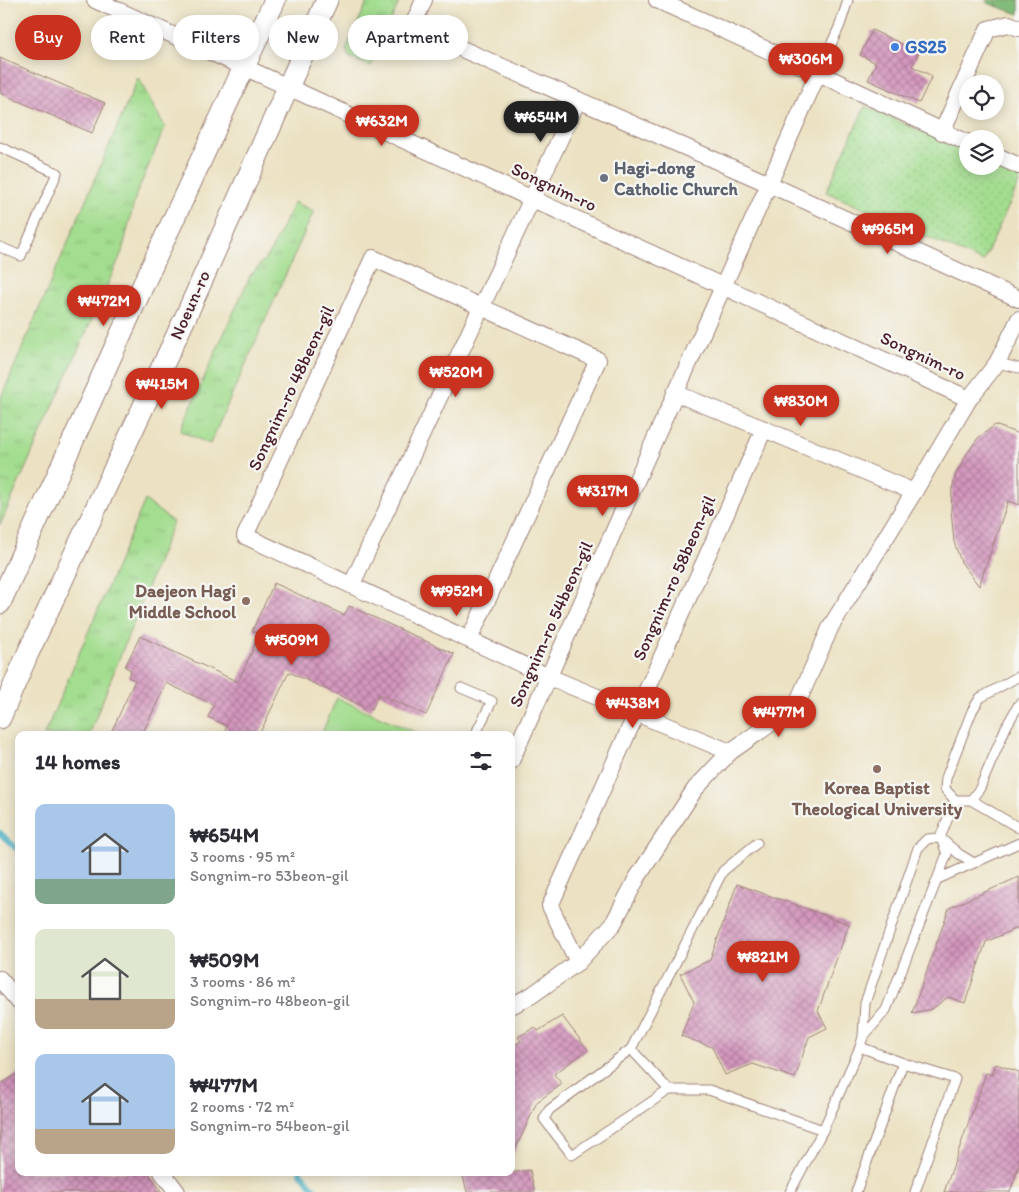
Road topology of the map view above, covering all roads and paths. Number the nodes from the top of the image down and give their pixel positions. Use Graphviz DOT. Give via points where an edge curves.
graph roads {
  1 [pos="95,0"];
  2 [pos="275,0"];
  3 [pos="327,0"];
  4 [pos="424,0"];
  5 [pos="656,0"];
  6 [pos="848,0"];
  7 [pos="1019,28"];
  8 [pos="244,67"];
  9 [pos="818,73"];
  10 [pos="288,87"];
  11 [pos="578,100"];
  12 [pos="942,132"];
  13 [pos="959,139"];
  14 [pos="0,147"];
  15 [pos="1004,159"];
  16 [pos="1019,166"];
  17 [pos="769,184"];
  18 [pos="532,199"];
  19 [pos="0,247"];
  20 [pos="723,286"];
  21 [pos="1019,298"];
  22 [pos="481,307"];
  23 [pos="1019,319"];
  24 [pos="997,363"];
  25 [pos="1019,368"];
  26 [pos="675,394"];
  27 [pos="969,399"];
  28 [pos="764,429"];
  29 [pos="914,492"];
  30 [pos="352,584"];
  31 [pos="0,603"];
  32 [pos="469,640"];
  33 [pos="1019,676"];
  34 [pos="549,677"];
  35 [pos="461,688"];
  36 [pos="1019,704"];
  37 [pos="635,713"];
  38 [pos="0,718"];
  39 [pos="477,731"];
  40 [pos="515,752"];
  41 [pos="730,752"];
  42 [pos="955,800"];
  43 [pos="971,800"];
  44 [pos="1019,828"];
  45 [pos="940,838"];
  46 [pos="757,842"];
  47 [pos="1019,843"];
  48 [pos="974,863"];
  49 [pos="938,879"];
  50 [pos="578,962"];
  51 [pos="0,979"];
  52 [pos="15,997"];
  53 [pos="515,1004"];
  54 [pos="863,1037"];
  55 [pos="860,1047"];
  56 [pos="631,1049"];
  57 [pos="903,1063"];
  58 [pos="669,1090"];
  59 [pos="822,1130"];
  60 [pos="165,1176"];
  61 [pos="178,1192"];
  62 [pos="790,1192"];
  63 [pos="856,1192"];
  64 [pos="915,1192"];
  1 -- 8 [label="street, Songnim-ro"];
  2 -- 8 [label="street"];
  3 -- 10 [label="street, Noeun-ro"];
  4 -- 11 [label="street" via="412,27"];
  5 -- 9 [label="street"];
  6 -- 9 [label="lane"];
  7 -- 12 [label="street" via="1009,24 988,29"];
  8 -- 10 [label="street, Songnim-ro"];
  8 -- 31 [label="street"];
  9 -- 12 [label="street"];
  9 -- 17 [label="street, Songnim-ro 54beon-gil"];
  10 -- 18 [label="street, Songnim-ro"];
  10 -- 38 [label="street, Noeun-ro"];
  11 -- 17 [label="street"];
  11 -- 18 [label="street"];
  12 -- 13 [label="street"];
  14 -- 19 [label="lane" via="57,173 21,256"];
  15 -- 16 [label="street"];
  17 -- 20 [label="street, Songnim-ro 54beon-gil"];
  17 -- 21 [label="street"];
  18 -- 20 [label="street, Songnim-ro"];
  18 -- 22 [label="street"];
  20 -- 26 [label="street, Songnim-ro 54beon-gil"];
  20 -- 27 [label="street, Songnim-ro"];
  22 -- 30 [label="street"];
  22 -- 30 [label="street, Songnim-ro 48beon-gil" via="373,258 245,536"];
  22 -- 32 [label="street, Songnim-ro 48beon-gil" via="598,360"];
  23 -- 24 [label="street"];
  24 -- 25 [label="lane"];
  24 -- 27 [label="street"];
  26 -- 28 [label="street"];
  26 -- 34 [label="street, Songnim-ro 54beon-gil"];
  27 -- 29 [label="street"];
  28 -- 29 [label="street"];
  28 -- 37 [label="street, Songnim-ro 58beon-gil"];
  29 -- 41 [label="street" via="831,626 796,706"];
  30 -- 32 [label="street, Songnim-ro 48beon-gil"];
  32 -- 34 [label="street, Songnim-ro 48beon-gil"];
  33 -- 42 [label="lane" via="980,698 972,711 946,778 945,789"];
  34 -- 37 [label="street, Songnim-ro 48beon-gil"];
  34 -- 40 [label="street, Songnim-ro 54beon-gil"];
  35 -- 39 [label="lane" via="492,701"];
  36 -- 43 [label="lane" via="980,788"];
  37 -- 41 [label="street, Songnim-ro 48beon-gil"];
  37 -- 50 [label="street, Songnim-ro 58beon-gil" via="550,906"];
  41 -- 50 [label="street" via="694,789 637,878 613,924"];
  42 -- 43 [label="lane"];
  42 -- 45 [label="lane"];
  43 -- 44 [label="lane"];
  45 -- 48 [label="lane"];
  45 -- 49 [label="lane" via="947,854"];
  45 -- 54 [label="lane" via="927,840 918,848 865,1003"];
  46 -- 56 [label="lane" via="723,871"];
  47 -- 48 [label="lane"];
  48 -- 49 [label="lane"];
  49 -- 54 [label="lane" via="886,1010"];
  50 -- 53 [label="street"];
  51 -- 52 [label="street"];
  54 -- 55 [label="lane"];
  55 -- 57 [label="lane"];
  55 -- 59 [label="lane"];
  56 -- 58 [label="lane"];
  56 -- 58 [label="lane" via="549,1110 544,1119 572,1155"];
  57 -- 63 [label="lane"];
  57 -- 64 [label="lane" via="954,1078"];
  58 -- 59 [label="lane" via="709,1090"];
  59 -- 62 [label="lane"];
  60 -- 61 [label="street"];
}
